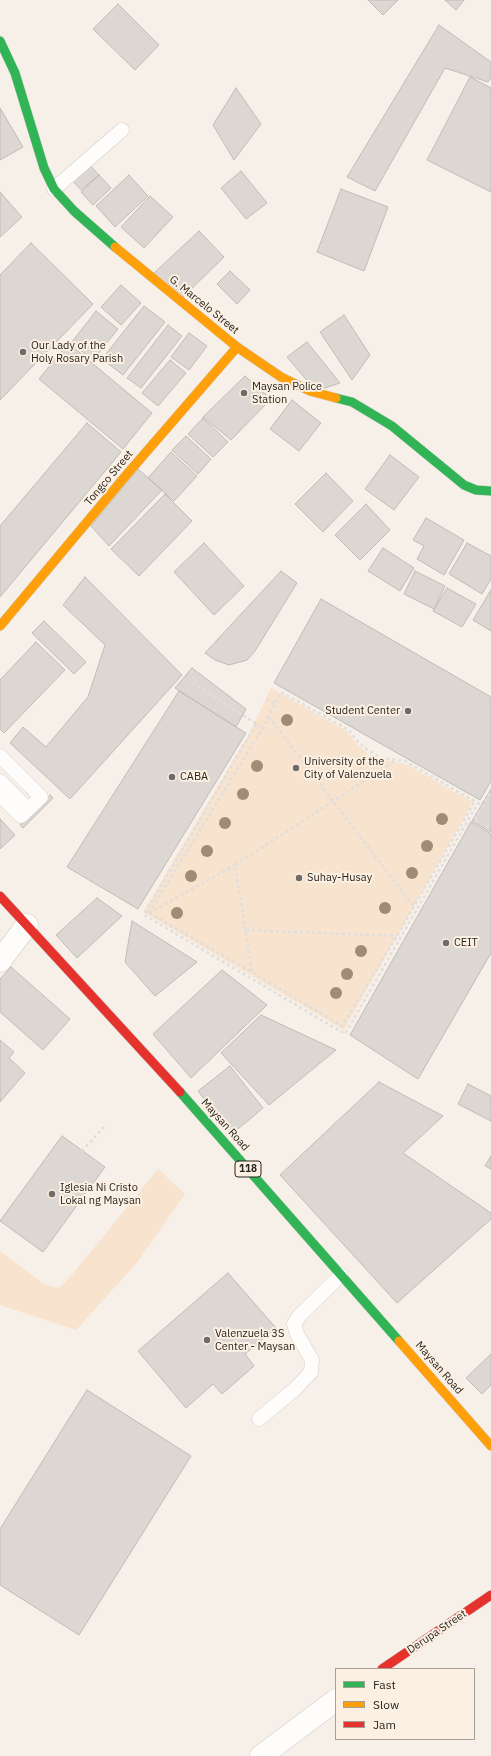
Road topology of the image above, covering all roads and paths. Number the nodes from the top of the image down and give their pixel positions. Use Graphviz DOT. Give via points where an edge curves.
graph roads {
  1 [pos="0,41"];
  2 [pos="122,130"];
  3 [pos="54,189"];
  4 [pos="237,347"];
  5 [pos="491,491"];
  6 [pos="0,626"];
  7 [pos="190,670"];
  8 [pos="266,699"];
  9 [pos="275,704"];
  10 [pos="269,717"];
  11 [pos="256,724"];
  12 [pos="263,728"];
  13 [pos="0,756"];
  14 [pos="395,761"];
  15 [pos="0,769"];
  16 [pos="0,781"];
  17 [pos="491,791"];
  18 [pos="0,795"];
  19 [pos="475,801"];
  20 [pos="333,802"];
  21 [pos="478,803"];
  22 [pos="31,806"];
  23 [pos="483,806"];
  24 [pos="491,830"];
  25 [pos="235,865"];
  26 [pos="0,896"];
  27 [pos="414,908"];
  28 [pos="149,913"];
  29 [pos="27,925"];
  30 [pos="246,930"];
  31 [pos="397,936"];
  32 [pos="0,961"];
  33 [pos="252,972"];
  34 [pos="104,1128"];
  35 [pos="82,1151"];
  36 [pos="342,1275"];
  37 [pos="258,1419"];
  38 [pos="489,1439"];
  39 [pos="491,1595"];
  40 [pos="383,1668"];
  41 [pos="335,1701"];
  42 [pos="261,1756"];
  1 -- 3 [label="street, G. Marcelo Street" via="15,73 44,168"];
  2 -- 3 [label="lane"];
  3 -- 4 [label="street, G. Marcelo Street" via="110,244"];
  4 -- 5 [label="street, G. Marcelo Street" via="282,377 310,391 352,402 392,426 464,485 476,490"];
  4 -- 6 [label="street, Tongco Street"];
  7 -- 11 [label="path" via="196,685"];
  8 -- 9 [label="path"];
  9 -- 10 [label="path"];
  9 -- 14 [label="path" via="282,692 349,730 369,751"];
  10 -- 12 [label="path"];
  10 -- 20 [label="path"];
  11 -- 12 [label="path"];
  11 -- 21 [label="path" via="144,915 345,1034"];
  12 -- 28 [label="path"];
  13 -- 22 [label="lane" via="41,797"];
  14 -- 19 [label="path" via="405,761"];
  14 -- 20 [label="path"];
  15 -- 22 [label="lane"];
  16 -- 22 [label="lane"];
  17 -- 23 [label="path"];
  18 -- 22 [label="lane" via="21,816"];
  19 -- 21 [label="path"];
  19 -- 27 [label="path"];
  20 -- 25 [label="path"];
  20 -- 27 [label="path"];
  21 -- 23 [label="path"];
  23 -- 24 [label="path" via="474,820"];
  25 -- 28 [label="path"];
  25 -- 30 [label="path"];
  26 -- 29 [label="street, Maysan Road / 118"];
  27 -- 31 [label="path"];
  28 -- 33 [label="path"];
  29 -- 32 [label="street"];
  29 -- 36 [label="street, Maysan Road / 118"];
  30 -- 31 [label="path"];
  30 -- 33 [label="path"];
  31 -- 33 [label="path" via="342,1026"];
  34 -- 35 [label="path"];
  36 -- 37 [label="lane" via="300,1315 294,1324 312,1360 311,1372 295,1389"];
  36 -- 38 [label="street, Maysan Road / 118"];
  39 -- 40 [label="street, Derupa Street"];
  41 -- 42 [label="street"];
}
